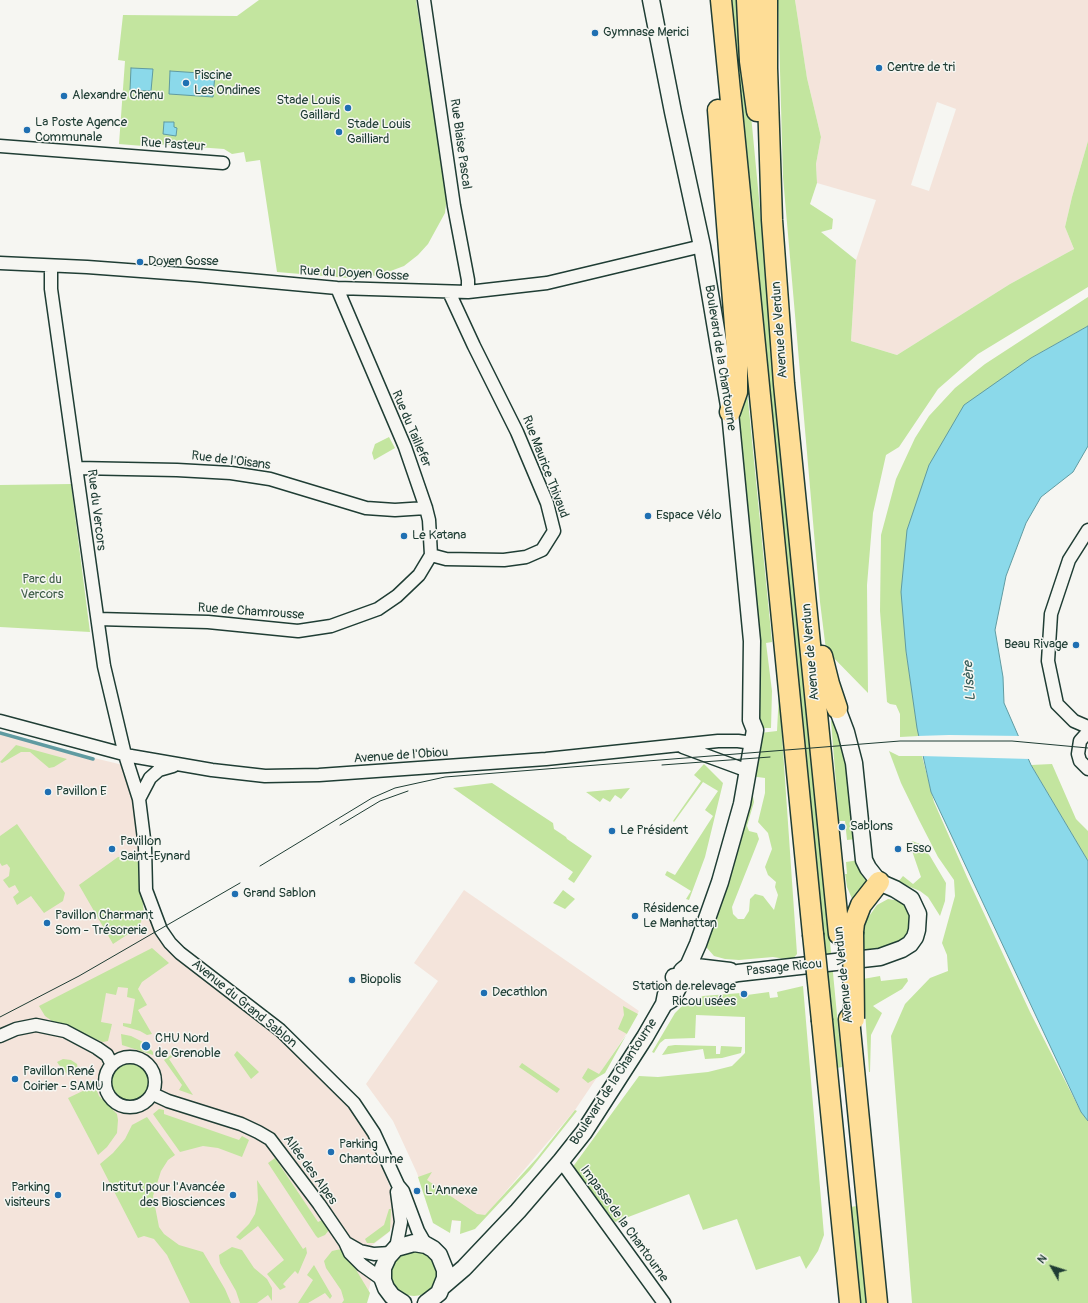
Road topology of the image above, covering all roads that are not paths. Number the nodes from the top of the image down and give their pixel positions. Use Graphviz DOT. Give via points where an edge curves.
graph roads {
  1 [pos="424,0"];
  2 [pos="651,0"];
  3 [pos="712,0"];
  4 [pos="721,0"];
  5 [pos="747,0"];
  6 [pos="768,0"];
  7 [pos="0,146"];
  8 [pos="223,163"];
  9 [pos="772,220"];
  10 [pos="702,246"];
  11 [pos="0,263"];
  12 [pos="51,266"];
  13 [pos="337,288"];
  14 [pos="449,292"];
  15 [pos="468,292"];
  16 [pos="730,412"];
  17 [pos="77,468"];
  18 [pos="426,508"];
  19 [pos="1088,530"];
  20 [pos="430,554"];
  21 [pos="803,566"];
  22 [pos="98,619"];
  23 [pos="837,708"];
  24 [pos="0,721"];
  25 [pos="1088,727"];
  26 [pos="1088,732"];
  27 [pos="749,742"];
  28 [pos="680,746"];
  29 [pos="125,755"];
  30 [pos="179,765"];
  31 [pos="744,769"];
  32 [pos="1088,769"];
  33 [pos="139,799"];
  34 [pos="879,882"];
  35 [pos="846,933"];
  36 [pos="698,944"];
  37 [pos="714,968"];
  38 [pos="738,973"];
  39 [pos="681,975"];
  40 [pos="0,1036"];
  41 [pos="112,1065"];
  42 [pos="153,1094"];
  43 [pos="561,1161"];
  44 [pos="398,1185"];
  45 [pos="345,1242"];
  46 [pos="426,1245"];
  47 [pos="481,1248"];
  48 [pos="394,1250"];
  49 [pos="442,1261"];
  50 [pos="384,1291"];
  51 [pos="442,1293"];
  52 [pos="403,1303"];
  53 [pos="426,1303"];
  54 [pos="664,1303"];
  55 [pos="850,1303"];
  56 [pos="877,1303"];
  1 -- 15 [label="street, Rue Blaise Pascal"];
  2 -- 10 [label="street, Boulevard de la Chantourne"];
  3 -- 16 [label="main road" via="715,73 737,351 738,392"];
  4 -- 55 [label="main road, Avenue de Verdun, bridge"];
  5 -- 9 [label="main road" via="750,61"];
  6 -- 9 [label="main road, Avenue de Verdun" via="767,68"];
  7 -- 8 [label="street, Rue Pasteur"];
  9 -- 21 [label="main road, Avenue de Verdun" via="784,384"];
  10 -- 15 [label="street, Rue du Doyen Gosse" via="547,283"];
  10 -- 16 [label="street, Boulevard de la Chantourne"];
  11 -- 12 [label="street, Rue du Doyen Gosse"];
  12 -- 13 [label="street, Rue du Doyen Gosse" via="195,275"];
  12 -- 17 [label="street, Rue du Vercors" via="51,289"];
  13 -- 14 [label="street, Rue du Doyen Gosse"];
  13 -- 18 [label="street, Rue du Taillefer" via="406,447"];
  14 -- 15 [label="street, Rue du Doyen Gosse"];
  14 -- 20 [label="street, Rue Maurice Thivaud" via="517,432 546,503 554,531 542,550 526,557 504,560 446,559"];
  16 -- 27 [label="street, Boulevard de la Chantourne" via="752,641 751,720 755,730"];
  17 -- 18 [label="street, Rue de l'Oisans" via="231,473 270,479 366,508"];
  17 -- 22 [label="street, Rue du Vercors"];
  18 -- 20 [label="street, Rue du Taillefer"];
  19 -- 25 [label="street" via="1069,560 1051,614 1048,661 1057,704 1074,721"];
  20 -- 22 [label="street, Rue de Chamrousse" via="413,582 378,609 331,626 298,631 208,622"];
  21 -- 23 [label="main road" via="829,684"];
  21 -- 35 [label="main road, Avenue de Verdun"];
  22 -- 29 [label="street, Rue du Vercors" via="104,666"];
  23 -- 34 [label="street" via="854,763 864,860"];
  24 -- 29 [label="street, Avenue de l'Obiou"];
  26 -- 32 [label="street" via="1080,740 1078,754 1080,761"];
  27 -- 28 [label="street, Avenue de l'Obiou" via="718,741"];
  27 -- 31 [label="street, Boulevard de la Chantourne"];
  28 -- 30 [label="street, Avenue de l'Obiou" via="546,759 319,775 265,776"];
  28 -- 31 [label="street, Avenue de l'Obiou"];
  29 -- 30 [label="street, Avenue de l'Obiou"];
  29 -- 33 [label="street"];
  30 -- 33 [label="street" via="159,770 150,778"];
  31 -- 36 [label="street, Boulevard de la Chantourne" via="730,851"];
  31 -- 39 [label="street, Boulevard de la Chantourne"];
  33 -- 44 [label="street, Avenue du Grand Sablon" via="145,847 146,890 161,930 180,953 280,1030 354,1103 374,1133"];
  34 -- 35 [label="main road" via="861,905"];
  34 -- 38 [label="street, Passage Ricou" via="905,894 916,907 918,930 910,944 880,957"];
  35 -- 56 [label="main road, bridge" via="861,1141"];
  36 -- 37 [label="street" via="701,953"];
  36 -- 39 [label="street, Boulevard de la Chantourne"];
  37 -- 38 [label="street"];
  37 -- 39 [label="street"];
  38 -- 39 [label="street" via="716,978"];
  39 -- 43 [label="street, Boulevard de la Chantourne" via="666,996 664,1004 606,1100"];
  40 -- 41 [label="street" via="16,1029 36,1025 65,1031 107,1055"];
  41 -- 42 [label="street" via="128,1057 145,1062 155,1076"];
  41 -- 42 [label="street" via="106,1078 106,1090 120,1105 130,1108 139,1106"];
  42 -- 45 [label="street, Allée des Alpes" via="240,1124 270,1139"];
  43 -- 47 [label="street, Boulevard de la Chantourne" via="518,1211"];
  43 -- 54 [label="street, Impasse de la Chantourne"];
  44 -- 46 [label="street, Avenue du Grand Sablon"];
  44 -- 48 [label="street, Avenue du Grand Sablon" via="401,1222"];
  45 -- 48 [label="street, Allée des Alpes" via="360,1251 374,1254"];
  45 -- 50 [label="street, Allée des Alpes" via="350,1253"];
  46 -- 48 [label="street" via="414,1243"];
  46 -- 49 [label="street" via="433,1249"];
  47 -- 49 [label="street, Boulevard de la Chantourne" via="456,1262"];
  47 -- 51 [label="street, Boulevard de la Chantourne"];
  48 -- 50 [label="street" via="383,1268"];
  49 -- 51 [label="street" via="445,1270"];
  50 -- 52 [label="street"];
  51 -- 53 [label="street, Boulevard de la Chantourne"];
}
